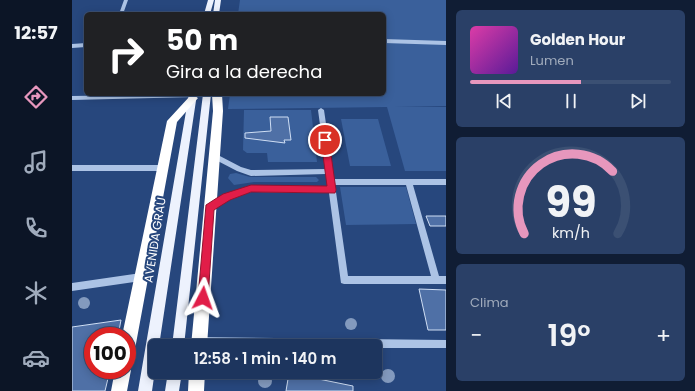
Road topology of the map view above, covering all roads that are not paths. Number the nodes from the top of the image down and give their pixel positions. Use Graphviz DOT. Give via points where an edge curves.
graph roads {
  1 [pos="126,0"];
  2 [pos="211,0"];
  3 [pos="218,0"];
  4 [pos="122,12"];
  5 [pos="208,12"];
  6 [pos="216,12"];
  7 [pos="386,41"];
  8 [pos="446,43"];
  9 [pos="84,45"];
  10 [pos="72,46"];
  11 [pos="193,96"];
  12 [pos="207,96"];
  13 [pos="217,96"];
  14 [pos="72,98"];
  15 [pos="321,110"];
  16 [pos="214,156"];
  17 [pos="72,168"];
  18 [pos="162,168"];
  19 [pos="329,171"];
  20 [pos="409,182"];
  21 [pos="446,182"];
  22 [pos="331,186"];
  23 [pos="209,208"];
  24 [pos="141,277"];
  25 [pos="436,280"];
  26 [pos="446,280"];
  27 [pos="72,286"];
  28 [pos="131,327"];
  29 [pos="179,339"];
  30 [pos="200,339"];
  31 [pos="382,344"];
  32 [pos="446,344"];
  33 [pos="121,379"];
  34 [pos="174,379"];
  35 [pos="197,379"];
  36 [pos="119,391"];
  37 [pos="145,391"];
  38 [pos="172,391"];
  39 [pos="196,391"];
  1 -- 4 [label="street"];
  2 -- 5 [label="main road"];
  3 -- 6 [label="main road"];
  7 -- 8 [label="street"];
  9 -- 10 [label="street"];
  11 -- 14 [label="street"];
  11 -- 18 [label="highway" via="172,121"];
  11 -- 37 [label="main road, AVENIDA GRAU"];
  12 -- 29 [label="main road"];
  13 -- 16 [label="highway"];
  15 -- 19 [label="street"];
  16 -- 19 [label="street" via="250,173"];
  16 -- 23 [label="highway"];
  17 -- 18 [label="street"];
  18 -- 24 [label="highway"];
  19 -- 22 [label="street"];
  20 -- 21 [label="street"];
  20 -- 22 [label="street"];
  20 -- 25 [label="street"];
  22 -- 23 [label="street" via="251,189 226,197"];
  22 -- 25 [label="street" via="344,280"];
  23 -- 30 [label="highway"];
  24 -- 27 [label="street"];
  24 -- 28 [label="highway"];
  25 -- 26 [label="street"];
  31 -- 32 [label="street"];
  33 -- 36 [label="highway"];
  34 -- 38 [label="main road"];
  35 -- 39 [label="highway"];
}
